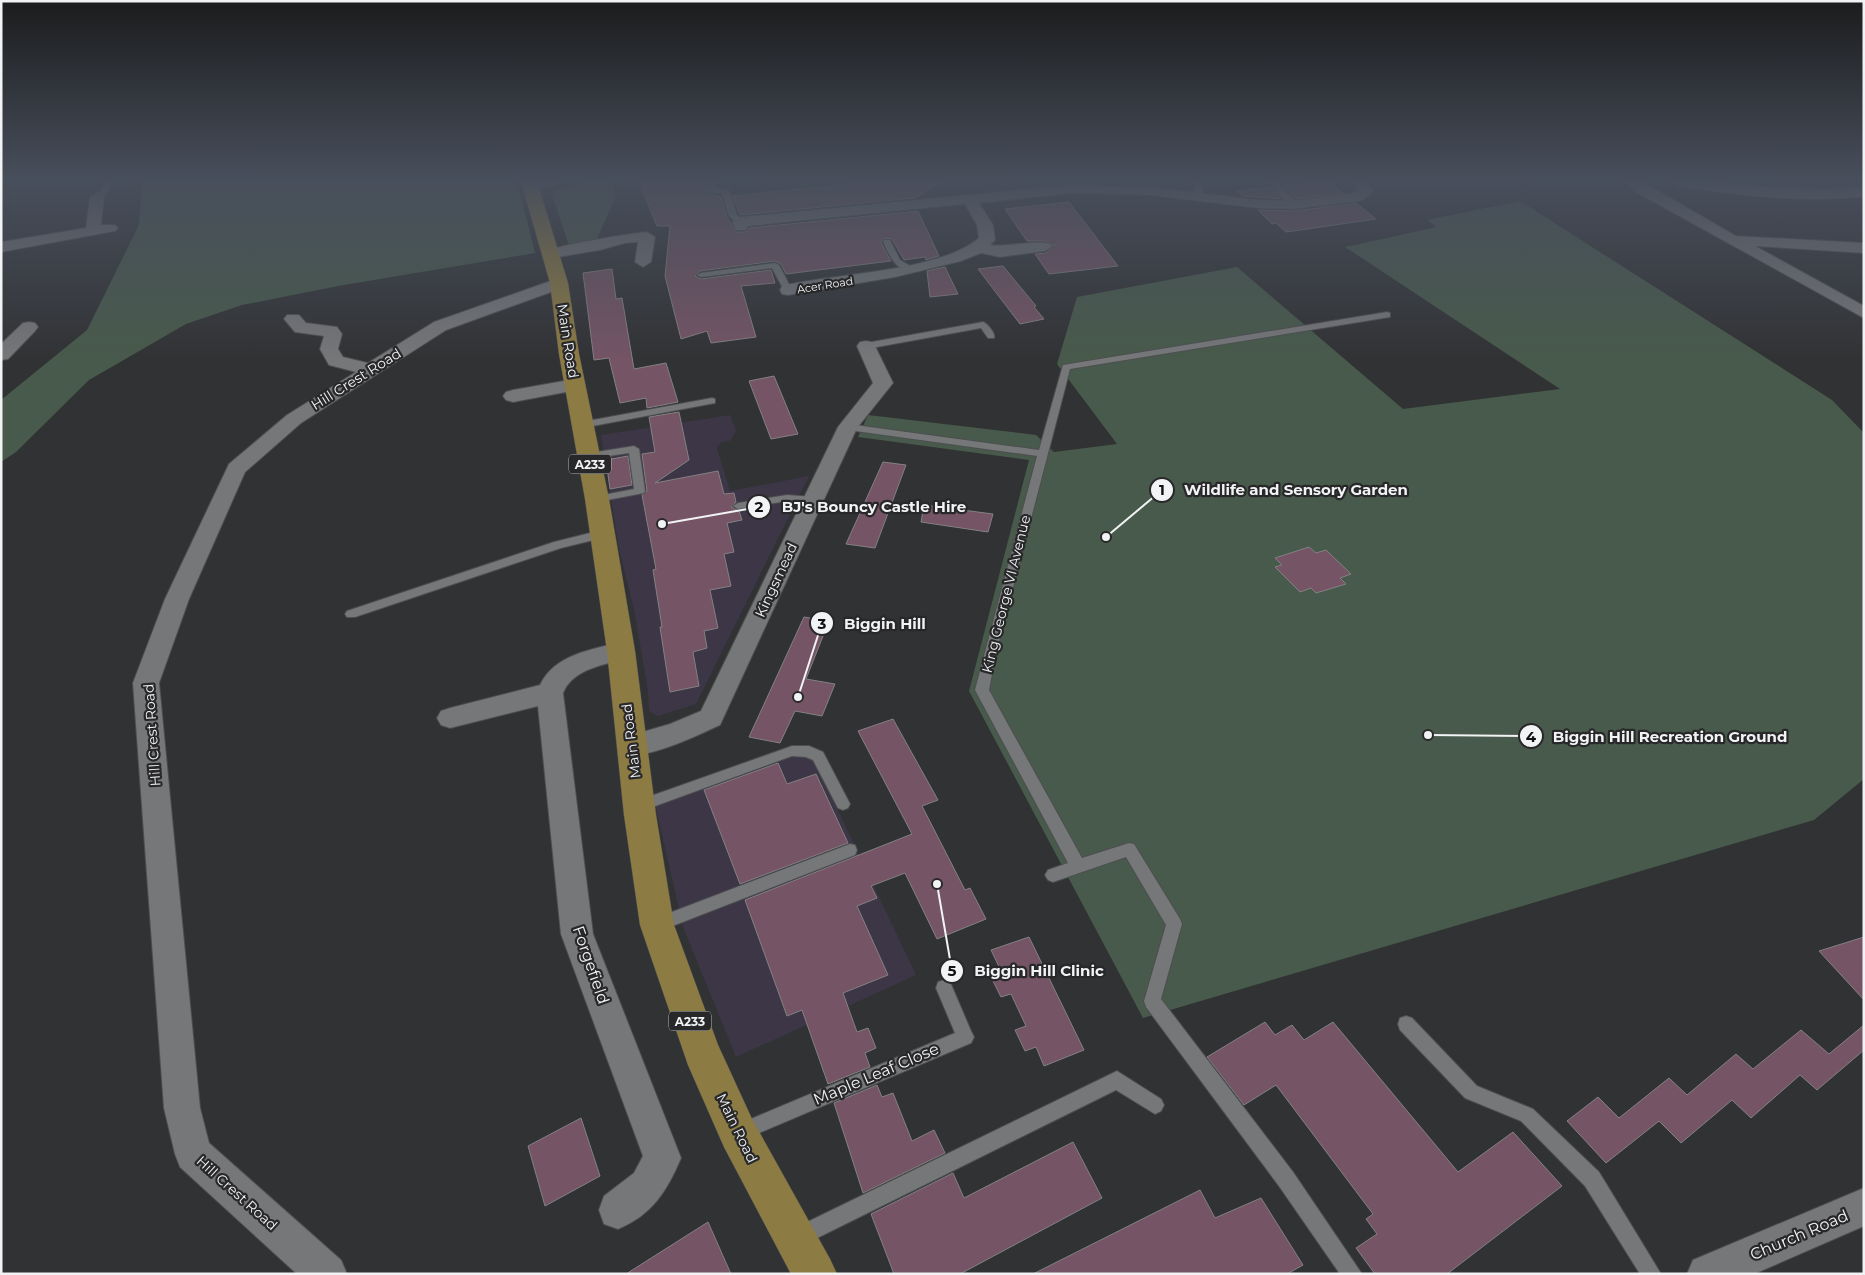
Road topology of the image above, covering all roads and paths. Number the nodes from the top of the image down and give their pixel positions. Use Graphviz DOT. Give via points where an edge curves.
graph roads {
  1 [pos="38,240"];
  2 [pos="549,240"];
  3 [pos="615,240"];
  4 [pos="646,240"];
  5 [pos="988,240"];
  6 [pos="1733,240"];
  7 [pos="1752,240"];
  8 [pos="887,242"];
  9 [pos="1045,246"];
  10 [pos="1,247"];
  11 [pos="981,248"];
  12 [pos="1864,248"];
  13 [pos="552,253"];
  14 [pos="643,262"];
  15 [pos="909,269"];
  16 [pos="701,275"];
  17 [pos="559,283"];
  18 [pos="788,290"];
  19 [pos="1864,313"];
  20 [pos="1387,315"];
  21 [pos="293,319"];
  22 [pos="29,326"];
  23 [pos="991,336"];
  24 [pos="866,346"];
  25 [pos="1,354"];
  26 [pos="372,370"];
  27 [pos="575,385"];
  28 [pos="513,396"];
  29 [pos="712,401"];
  30 [pos="582,425"];
  31 [pos="848,427"];
  32 [pos="1042,454"];
  33 [pos="588,456"];
  34 [pos="597,499"];
  35 [pos="814,500"];
  36 [pos="738,506"];
  37 [pos="602,534"];
  38 [pos="350,614"];
  39 [pos="621,651"];
  40 [pos="550,693"];
  41 [pos="450,718"];
  42 [pos="632,746"];
  43 [pos="843,804"];
  44 [pos="639,806"];
  45 [pos="850,850"];
  46 [pos="1078,866"];
  47 [pos="1053,875"];
  48 [pos="657,925"];
  49 [pos="944,988"];
  50 [pos="1406,1024"];
  51 [pos="1155,1105"];
  52 [pos="738,1133"];
  53 [pos="1864,1207"];
  54 [pos="618,1210"];
  55 [pos="795,1238"];
  56 [pos="1753,1266"];
  57 [pos="327,1274"];
  58 [pos="815,1274"];
  59 [pos="1352,1274"];
  60 [pos="1651,1274"];
  61 [pos="1706,1274"];
  1 -- 10 [label="street"];
  2 -- 13 [label="main road, Main Road / A233"];
  3 -- 13 [label="street"];
  4 -- 14 [label="street"];
  5 -- 11 [label="street"];
  6 -- 19 [label="street"];
  7 -- 12 [label="street"];
  8 -- 15 [label="lane" via="897,261"];
  9 -- 11 [label="street" via="1000,252"];
  11 -- 15 [label="street, Acer Road" via="962,257"];
  13 -- 17 [label="main road, Main Road / A233"];
  15 -- 18 [label="street, Acer Road"];
  16 -- 18 [label="lane" via="776,265"];
  17 -- 26 [label="street, Hill Crest Road" via="440,326"];
  17 -- 27 [label="main road, Main Road / A233"];
  20 -- 32 [label="lane, King George VI Avenue" via="1066,367"];
  21 -- 26 [label="street" via="301,328 331,330 333,334 328,349 336,361"];
  22 -- 25 [label="street"];
  23 -- 24 [label="lane" via="983,325"];
  24 -- 31 [label="street, Kingsmead" via="884,383"];
  26 -- 57 [label="street, Hill Crest Road" via="294,419 236,469 177,599 146,683 182,1108 193,1154"];
  27 -- 28 [label="street"];
  27 -- 30 [label="main road, Main Road / A233"];
  29 -- 30 [label="lane"];
  30 -- 33 [label="main road, Main Road / A233"];
  31 -- 32 [label="lane"];
  31 -- 35 [label="street, Kingsmead"];
  32 -- 46 [label="lane, King George VI Avenue" via="982,690"];
  33 -- 34 [label="main road, Main Road / A233"];
  33 -- 34 [label="lane" via="634,450 640,491"];
  34 -- 37 [label="main road, Main Road / A233"];
  35 -- 36 [label="lane" via="787,498"];
  35 -- 42 [label="street, Kingsmead" via="711,718 677,733"];
  37 -- 38 [label="lane" via="558,545"];
  37 -- 39 [label="main road, Main Road / A233"];
  39 -- 40 [label="street" via="572,666 554,680"];
  39 -- 42 [label="main road, Main Road / A233"];
  40 -- 41 [label="street" via="478,700"];
  40 -- 54 [label="street, Forgefield" via="577,934 662,1158 648,1186"];
  42 -- 44 [label="main road, Main Road / A233"];
  43 -- 44 [label="lane" via="818,756 812,752 792,751"];
  44 -- 48 [label="main road, Main Road / A233"];
  45 -- 48 [label="lane"];
  46 -- 47 [label="lane"];
  46 -- 59 [label="lane" via="1129,849 1174,924 1152,1001 1286,1179"];
  48 -- 52 [label="main road, Main Road / A233" via="701,1052"];
  49 -- 52 [label="lane, Maple Leaf Close" via="964,1037"];
  50 -- 60 [label="lane" via="1470,1092 1527,1115 1592,1180"];
  51 -- 55 [label="lane" via="1117,1080"];
  52 -- 55 [label="main road, Main Road / A233"];
  53 -- 56 [label="street, Church Road"];
  55 -- 58 [label="main road, Main Road / A233"];
  56 -- 61 [label="street, Church Road"];
}
